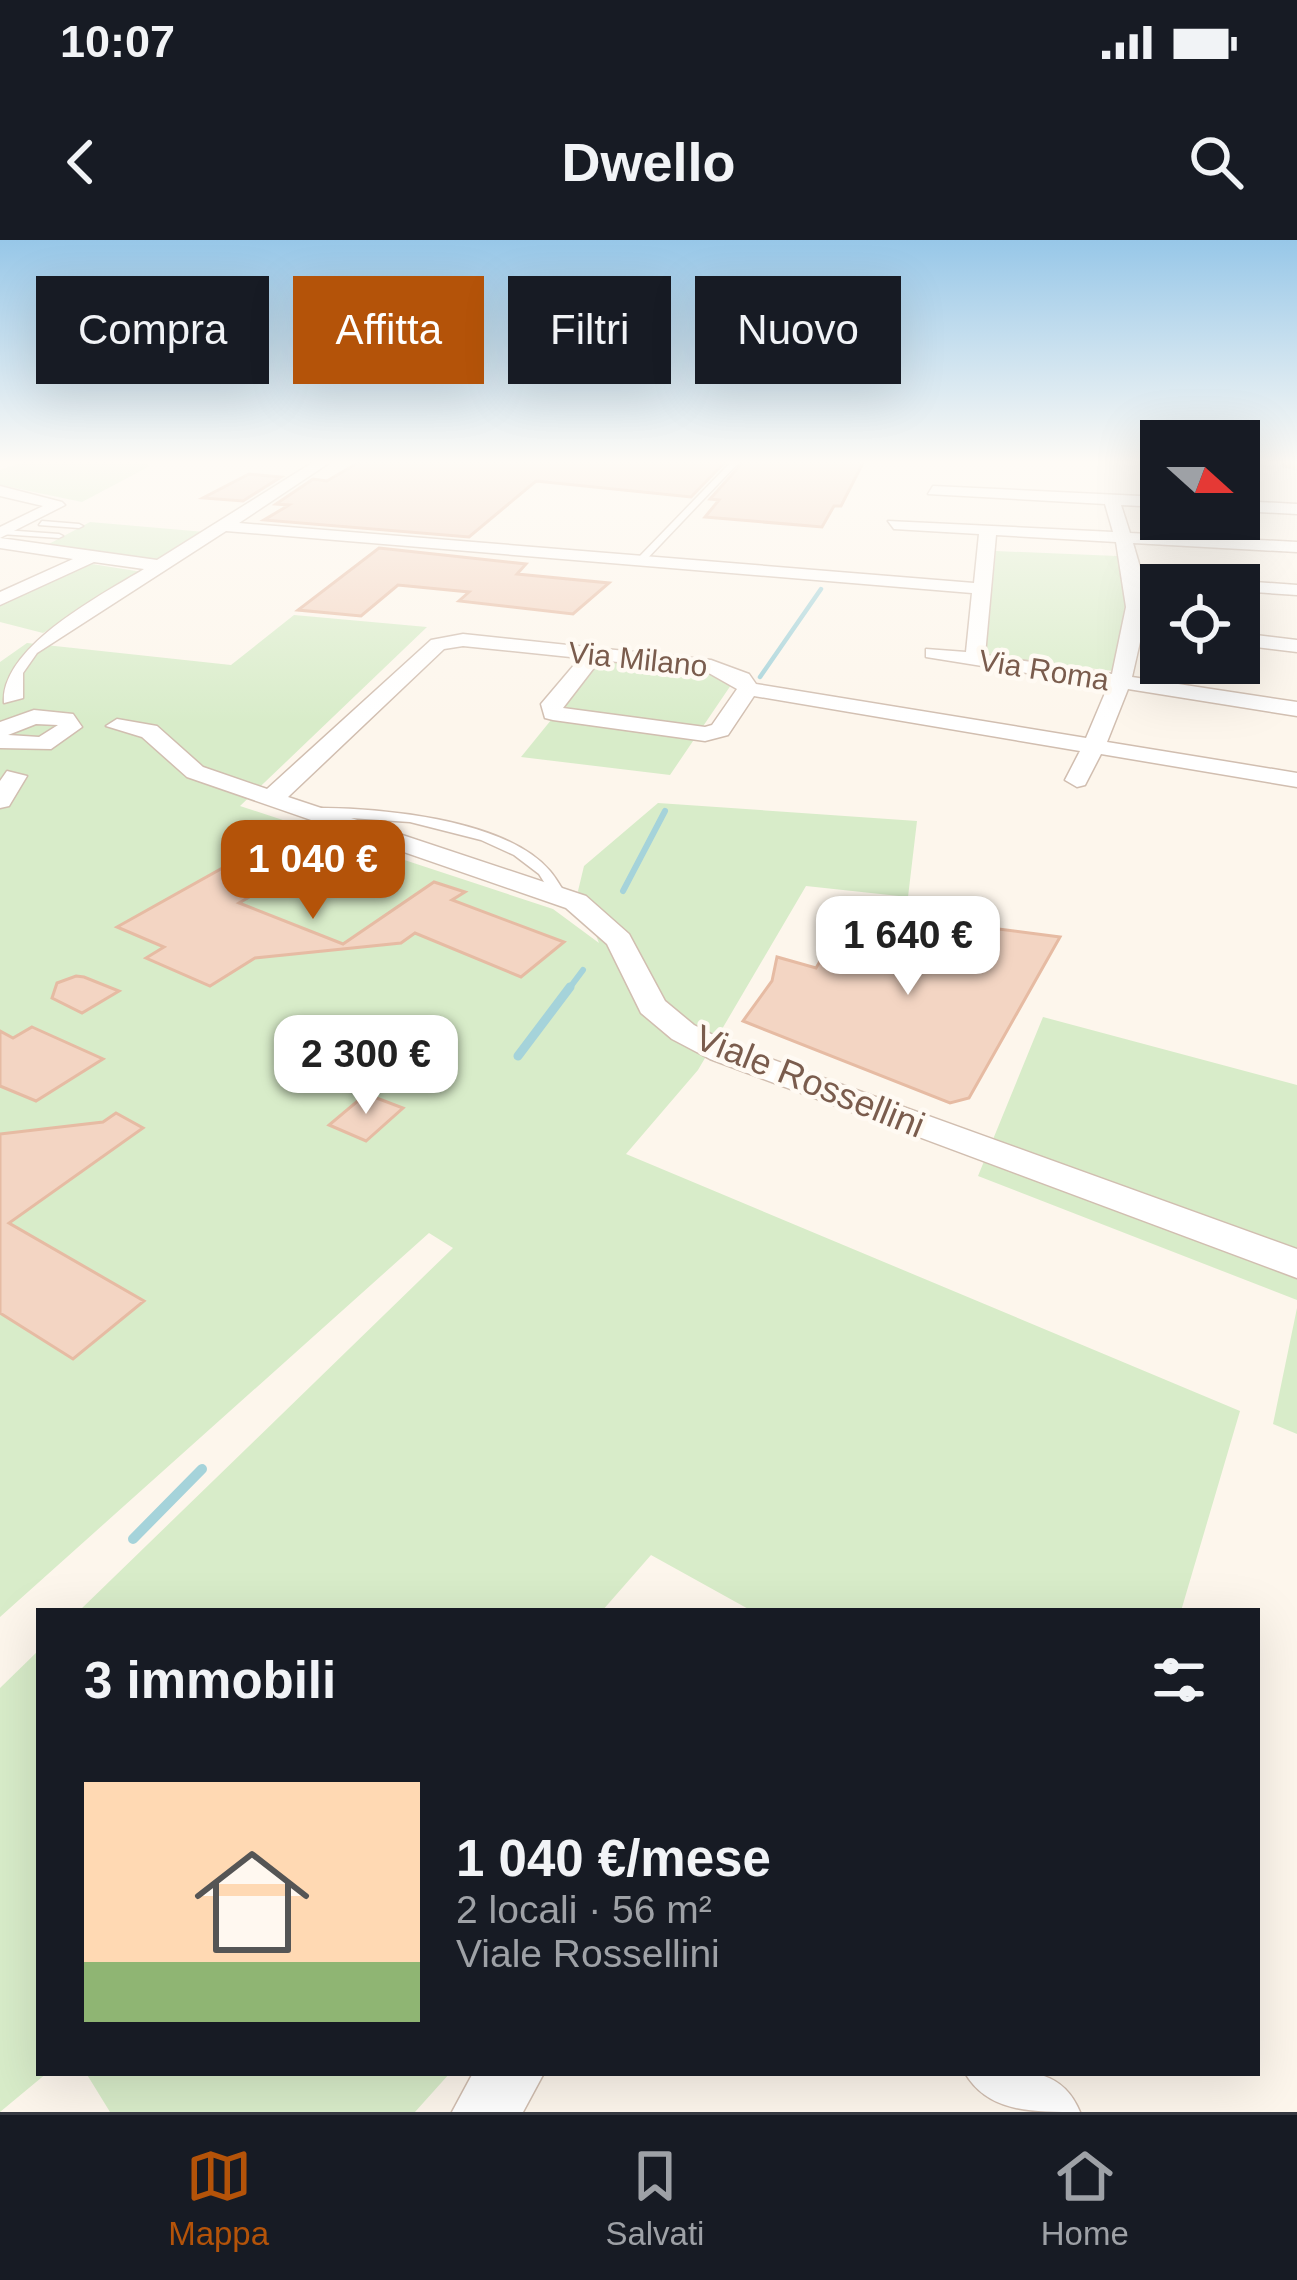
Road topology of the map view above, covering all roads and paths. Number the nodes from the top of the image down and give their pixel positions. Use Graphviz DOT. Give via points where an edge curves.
graph roads {
  1 [pos="53,548"];
  2 [pos="186,548"];
  3 [pos="488,548"];
  4 [pos="652,548"];
  5 [pos="987,548"];
  6 [pos="1125,548"];
  7 [pos="90,557"];
  8 [pos="640,561"];
  9 [pos="160,566"];
  10 [pos="1134,579"];
  11 [pos="1140,579"];
  12 [pos="1260,587"];
  13 [pos="986,589"];
  14 [pos="1297,590"];
  15 [pos="0,599"];
  16 [pos="1135,628"];
  17 [pos="1140,629"];
  18 [pos="1260,642"];
  19 [pos="1297,646"];
  20 [pos="933,653"];
  21 [pos="595,654"];
  22 [pos="975,658"];
  23 [pos="1119,682"];
  24 [pos="748,689"];
  25 [pos="12,698"];
  26 [pos="1297,709"];
  27 [pos="56,729"];
  28 [pos="2,737"];
  29 [pos="1094,747"];
  30 [pos="15,776"];
  31 [pos="1077,780"];
  32 [pos="1297,780"];
  33 [pos="271,799"];
  34 [pos="0,801"];
  35 [pos="1286,1257"];
  36 [pos="510,2076"];
  37 [pos="1002,2076"];
  38 [pos="484,2112"];
  39 [pos="1048,2112"];
  1 -- 7 [label="street"];
  2 -- 9 [label="street"];
  3 -- 8 [label="street"];
  4 -- 8 [label="lane"];
  5 -- 13 [label="street"];
  6 -- 10 [label="street"];
  7 -- 9 [label="street"];
  7 -- 15 [label="street"];
  8 -- 13 [label="street"];
  9 -- 25 [label="street" via="21,656"];
  10 -- 11 [label="street"];
  10 -- 16 [label="street"];
  12 -- 14 [label="street"];
  13 -- 22 [label="street"];
  16 -- 17 [label="street"];
  16 -- 23 [label="street"];
  18 -- 19 [label="street"];
  20 -- 22 [label="street, Via Roma"];
  21 -- 24 [label="street, Via Milano" via="722,668"];
  21 -- 24 [label="street" via="552,704 553,713 705,734 720,730"];
  21 -- 33 [label="street, Via Milano" via="438,644"];
  22 -- 23 [label="street, Via Roma"];
  23 -- 26 [label="street, Via Roma"];
  23 -- 29 [label="street"];
  24 -- 29 [label="street, Via Milano"];
  25 -- 27 [label="street"];
  25 -- 28 [label="street"];
  27 -- 28 [label="street"];
  27 -- 30 [label="street"];
  27 -- 33 [label="street" via="149,731 195,772"];
  28 -- 30 [label="street"];
  29 -- 31 [label="street"];
  29 -- 32 [label="street, Via Milano"];
  30 -- 34 [label="street"];
  33 -- 35 [label="street, Viale Rossellini" via="576,902 619,940 652,1006 721,1052"];
  36 -- 38 [label="street"];
  37 -- 39 [label="street"];
}
